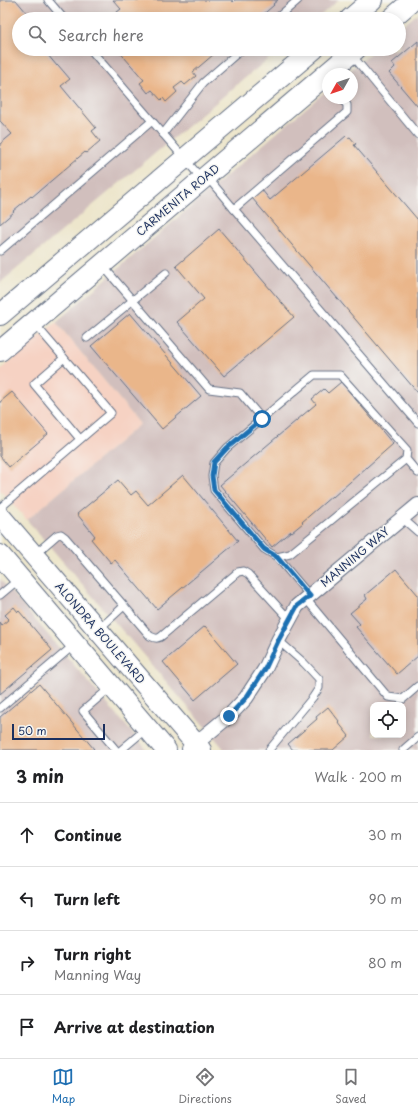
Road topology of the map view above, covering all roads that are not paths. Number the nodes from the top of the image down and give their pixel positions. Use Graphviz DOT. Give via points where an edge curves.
graph roads {
  1 [pos="48,0"];
  2 [pos="298,0"];
  3 [pos="372,0"];
  4 [pos="413,0"];
  5 [pos="58,12"];
  6 [pos="284,12"];
  7 [pos="358,12"];
  8 [pos="399,12"];
  9 [pos="96,56"];
  10 [pos="234,56"];
  11 [pos="306,56"];
  12 [pos="348,56"];
  13 [pos="357,56"];
  14 [pos="337,68"];
  15 [pos="322,82"];
  16 [pos="346,104"];
  17 [pos="152,121"];
  18 [pos="163,134"];
  19 [pos="418,135"];
  20 [pos="184,159"];
  21 [pos="204,178"];
  22 [pos="234,208"];
  23 [pos="0,251"];
  24 [pos="102,264"];
  25 [pos="166,273"];
  26 [pos="133,301"];
  27 [pos="0,314"];
  28 [pos="34,322"];
  29 [pos="87,338"];
  30 [pos="0,351"];
  31 [pos="64,358"];
  32 [pos="262,419"];
  33 [pos="418,423"];
  34 [pos="80,439"];
  35 [pos="406,459"];
  36 [pos="418,473"];
  37 [pos="418,505"];
  38 [pos="0,508"];
  39 [pos="0,516"];
  40 [pos="402,518"];
  41 [pos="418,532"];
  42 [pos="0,555"];
  43 [pos="34,555"];
  44 [pos="277,557"];
  45 [pos="20,578"];
  46 [pos="0,595"];
  47 [pos="308,597"];
  48 [pos="124,606"];
  49 [pos="290,620"];
  50 [pos="98,630"];
  51 [pos="279,641"];
  52 [pos="76,644"];
  53 [pos="112,686"];
  54 [pos="418,686"];
  55 [pos="0,708"];
  56 [pos="148,728"];
  57 [pos="418,737"];
  58 [pos="195,748"];
  59 [pos="116,750"];
  60 [pos="121,750"];
  61 [pos="166,750"];
  62 [pos="269,750"];
  63 [pos="403,750"];
  1 -- 5 [label="lane"];
  2 -- 6 [label="lane"];
  3 -- 7 [label="main road"];
  4 -- 8 [label="main road"];
  9 -- 17 [label="lane"];
  10 -- 18 [label="lane" via="203,83"];
  11 -- 20 [label="main road"];
  12 -- 14 [label="main road, CARMENITA ROAD"];
  13 -- 19 [label="lane"];
  15 -- 21 [label="main road, CARMENITA ROAD"];
  16 -- 22 [label="lane" via="347,112"];
  17 -- 18 [label="lane"];
  17 -- 23 [label="lane"];
  18 -- 20 [label="lane"];
  20 -- 21 [label="lane"];
  20 -- 27 [label="main road"];
  21 -- 22 [label="lane"];
  21 -- 24 [label="main road, CARMENITA ROAD"];
  22 -- 33 [label="lane"];
  24 -- 26 [label="lane"];
  24 -- 28 [label="main road, CARMENITA ROAD"];
  25 -- 26 [label="lane"];
  26 -- 29 [label="lane"];
  26 -- 32 [label="lane" via="209,389 240,393"];
  28 -- 30 [label="main road, CARMENITA ROAD"];
  28 -- 31 [label="lane"];
  31 -- 34 [label="lane" via="34,384"];
  31 -- 34 [label="lane" via="111,413"];
  32 -- 35 [label="lane" via="314,374 340,375 407,450"];
  32 -- 44 [label="lane" via="214,462 212,476 214,490 264,549"];
  34 -- 38 [label="lane"];
  35 -- 36 [label="lane"];
  35 -- 44 [label="lane" via="290,554"];
  37 -- 40 [label="street, MANNING WAY"];
  39 -- 43 [label="main road, ALONDRA BOULEVARD"];
  40 -- 41 [label="lane"];
  40 -- 47 [label="street, MANNING WAY"];
  42 -- 45 [label="main road"];
  43 -- 48 [label="lane" via="57,535 65,536"];
  43 -- 50 [label="main road, ALONDRA BOULEVARD"];
  44 -- 47 [label="lane"];
  45 -- 46 [label="lane"];
  45 -- 52 [label="main road"];
  47 -- 49 [label="street, MANNING WAY" via="297,606"];
  47 -- 54 [label="lane" via="388,697 403,699"];
  48 -- 49 [label="lane" via="150,636 159,638 238,572 243,571"];
  48 -- 50 [label="lane"];
  49 -- 51 [label="street, MANNING WAY"];
  50 -- 58 [label="main road, ALONDRA BOULEVARD"];
  51 -- 58 [label="street, MANNING WAY" via="246,698"];
  51 -- 62 [label="lane" via="319,679 319,688"];
  52 -- 53 [label="main road"];
  52 -- 55 [label="lane"];
  53 -- 56 [label="main road"];
  53 -- 59 [label="lane" via="83,711"];
  56 -- 60 [label="lane"];
  56 -- 61 [label="main road"];
  57 -- 63 [label="lane"];
}
